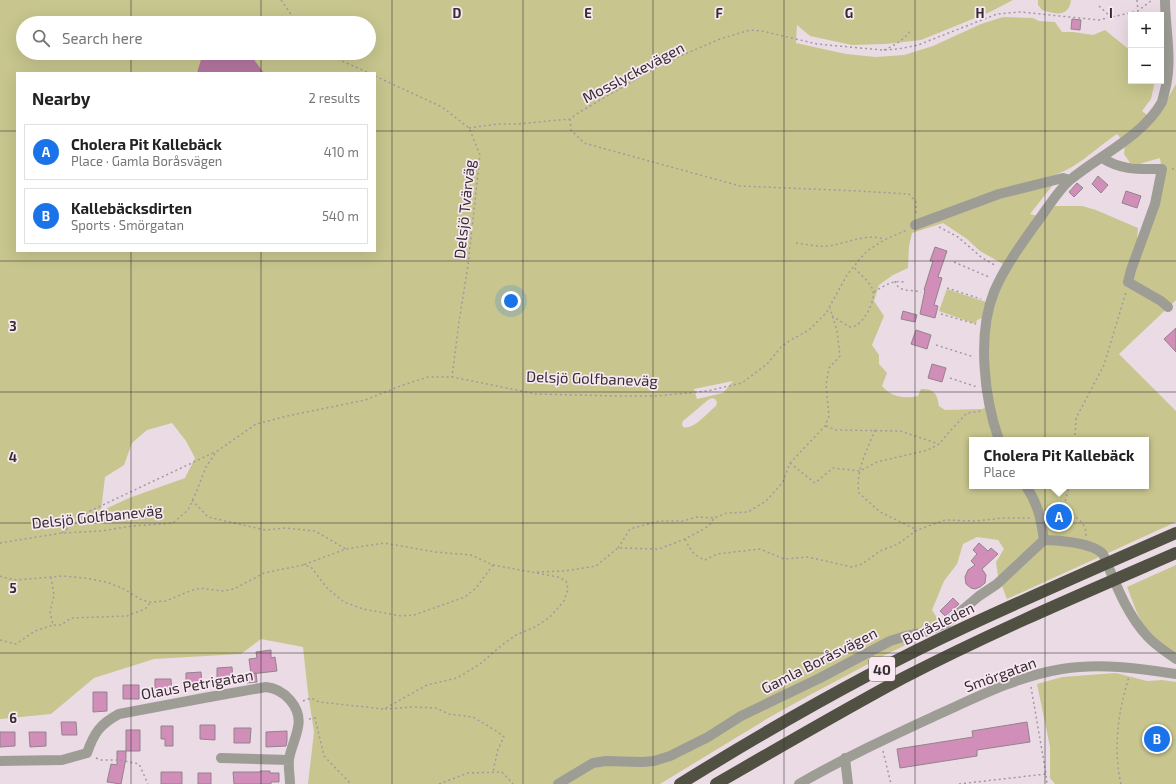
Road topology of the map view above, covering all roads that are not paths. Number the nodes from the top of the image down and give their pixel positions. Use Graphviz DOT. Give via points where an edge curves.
graph roads {
  1 [pos="1165,0"];
  2 [pos="1102,158"];
  3 [pos="1070,180"];
  4 [pos="915,225"];
  5 [pos="1168,307"];
  6 [pos="998,437"];
  7 [pos="1028,489"];
  8 [pos="1176,533"];
  9 [pos="1044,540"];
  10 [pos="1176,553"];
  11 [pos="1176,659"];
  12 [pos="1176,674"];
  13 [pos="221,758"];
  14 [pos="845,758"];
  15 [pos="289,760"];
  16 [pos="0,761"];
  17 [pos="290,784"];
  18 [pos="558,784"];
  19 [pos="680,784"];
  20 [pos="716,784"];
  21 [pos="799,784"];
  22 [pos="848,784"];
  1 -- 2 [label="street" via="1170,62 1162,101 1139,130"];
  2 -- 3 [label="street"];
  2 -- 5 [label="street" via="1113,165 1128,168 1162,169 1156,204 1128,282"];
  3 -- 4 [label="street" via="1063,178 999,194"];
  3 -- 6 [label="street" via="1030,231 1005,270 989,308 985,330 985,374"];
  7 -- 9 [label="street" via="1036,502"];
  8 -- 19 [label="highway, Boråsleden / 40" via="963,628 897,661 765,733"];
  9 -- 11 [label="street" via="1080,544 1101,552 1133,618 1147,637"];
  9 -- 18 [label="street, Gamla Boråsvägen" via="997,584 939,626 890,641 741,716 708,737 670,756 654,761 593,763"];
  10 -- 20 [label="highway, 40" via="1099,585 904,678"];
  12 -- 14 [label="street, Smörgatan" via="1115,666 1062,669 1029,677 995,689"];
  13 -- 15 [label="street"];
  14 -- 21 [label="street, Smörgatan"];
  14 -- 22 [label="street"];
  15 -- 16 [label="street, Olaus Petrigatan" via="299,721 298,713 287,696 266,687 119,714 103,724 87,753 62,760"];
  15 -- 17 [label="street"];
}
